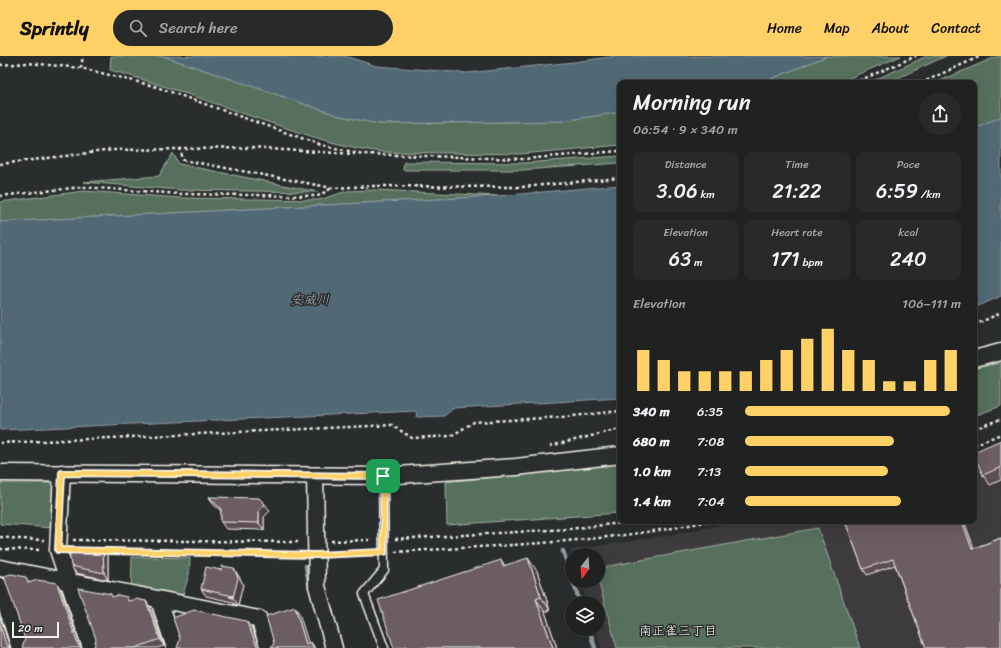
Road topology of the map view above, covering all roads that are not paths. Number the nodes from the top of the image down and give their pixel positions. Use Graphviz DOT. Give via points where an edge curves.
graph roads {
  1 [pos="1001,352"];
  2 [pos="977,358"];
  3 [pos="617,455"];
  4 [pos="0,473"];
  5 [pos="62,473"];
  6 [pos="315,476"];
  7 [pos="383,476"];
  8 [pos="0,568"];
  9 [pos="67,580"];
  10 [pos="0,586"];
  11 [pos="159,600"];
  12 [pos="20,648"];
  13 [pos="91,648"];
  14 [pos="175,648"];
  15 [pos="269,648"];
  16 [pos="334,648"];
  17 [pos="384,648"];
  1 -- 2 [label="street"];
  3 -- 7 [label="street" via="516,467"];
  4 -- 5 [label="street"];
  5 -- 6 [label="street"];
  5 -- 9 [label="street" via="58,550"];
  6 -- 7 [label="street"];
  6 -- 16 [label="street" via="317,586"];
  7 -- 17 [label="lane" via="384,570 364,594"];
  8 -- 9 [label="street"];
  9 -- 11 [label="street"];
  9 -- 13 [label="street"];
  10 -- 12 [label="street"];
  11 -- 14 [label="street"];
  11 -- 15 [label="street" via="259,619"];
}
